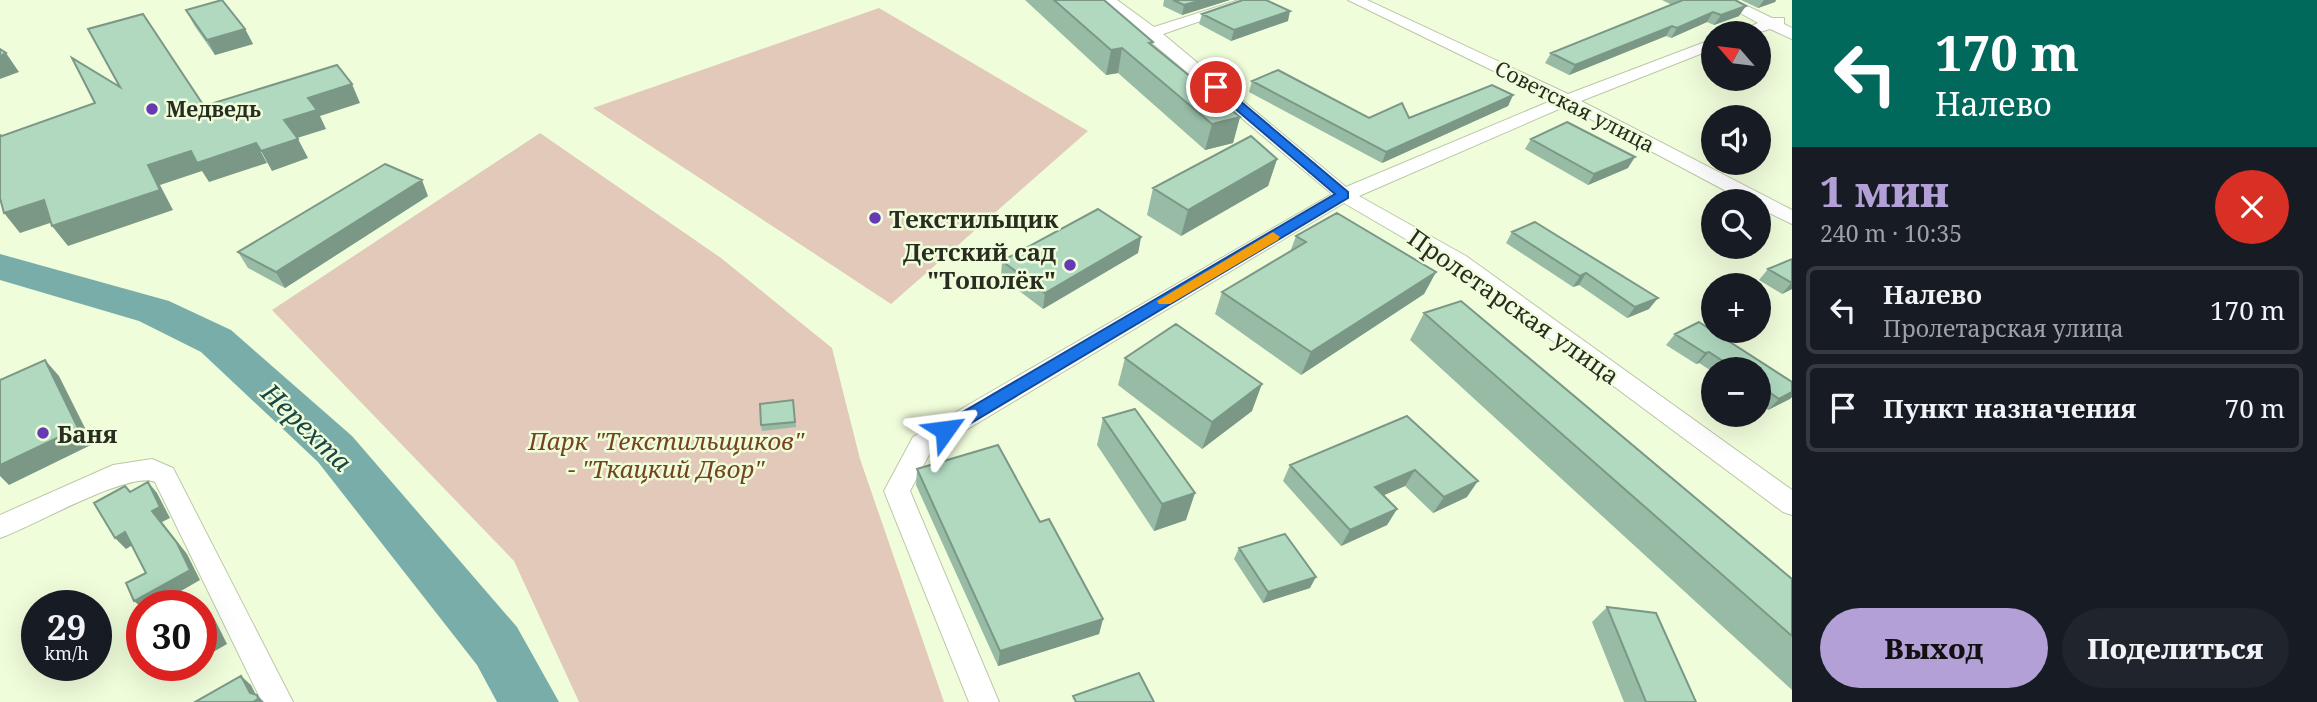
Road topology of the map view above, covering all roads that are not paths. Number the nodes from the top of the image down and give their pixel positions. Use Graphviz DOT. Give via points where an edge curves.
graph roads {
  1 [pos="1108,0"];
  2 [pos="1254,0"];
  3 [pos="1355,0"];
  4 [pos="1724,0"];
  5 [pos="1792,19"];
  6 [pos="1765,21"];
  7 [pos="1771,23"];
  8 [pos="1771,24"];
  9 [pos="1152,33"];
  10 [pos="1792,34"];
  11 [pos="1701,49"];
  12 [pos="1567,100"];
  13 [pos="1344,195"];
  14 [pos="1792,218"];
  15 [pos="1792,504"];
  16 [pos="0,527"];
  17 [pos="278,702"];
  18 [pos="984,702"];
  1 -- 9 [label="street, Пролетарская улица"];
  2 -- 9 [label="street"];
  3 -- 12 [label="street, Советская улица"];
  4 -- 6 [label="street"];
  5 -- 7 [label="street"];
  8 -- 10 [label="street"];
  9 -- 13 [label="street, Пролетарская улица"];
  11 -- 12 [label="street"];
  12 -- 13 [label="street"];
  12 -- 14 [label="street, Советская улица"];
  13 -- 15 [label="street, Пролетарская улица" via="1459,261"];
  13 -- 18 [label="street" via="922,444 897,491"];
  16 -- 17 [label="street" via="122,472 152,469 164,475"];
}
